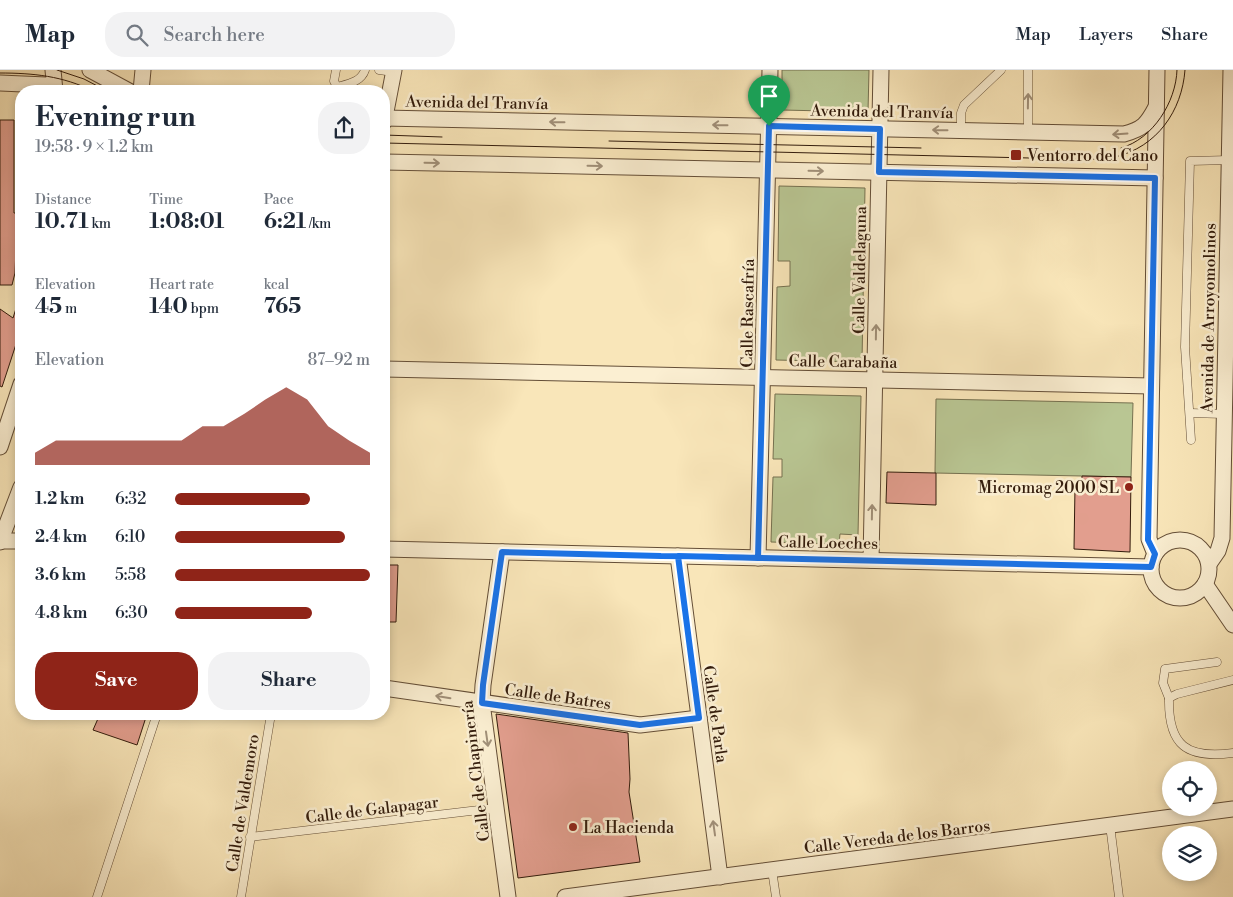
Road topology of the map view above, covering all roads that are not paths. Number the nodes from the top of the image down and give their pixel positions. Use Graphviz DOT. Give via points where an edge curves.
graph roads {
  1 [pos="53,70"];
  2 [pos="90,70"];
  3 [pos="143,70"];
  4 [pos="336,70"];
  5 [pos="365,70"];
  6 [pos="770,70"];
  7 [pos="881,70"];
  8 [pos="1000,70"];
  9 [pos="1028,70"];
  10 [pos="1157,70"];
  11 [pos="1231,70"];
  12 [pos="389,71"];
  13 [pos="0,83"];
  14 [pos="46,85"];
  15 [pos="54,85"];
  16 [pos="119,85"];
  17 [pos="142,85"];
  18 [pos="335,85"];
  19 [pos="346,85"];
  20 [pos="388,85"];
  21 [pos="1156,107"];
  22 [pos="390,119"];
  23 [pos="1231,125"];
  24 [pos="769,126"];
  25 [pos="880,129"];
  26 [pos="960,131"];
  27 [pos="1028,132"];
  28 [pos="1229,160"];
  29 [pos="390,162"];
  30 [pos="768,170"];
  31 [pos="879,172"];
  32 [pos="1155,178"];
  33 [pos="1230,246"];
  34 [pos="1229,320"];
  35 [pos="390,369"];
  36 [pos="763,377"];
  37 [pos="874,380"];
  38 [pos="1151,386"];
  39 [pos="1229,398"];
  40 [pos="15,402"];
  41 [pos="1190,413"];
  42 [pos="1224,414"];
  43 [pos="1191,440"];
  44 [pos="0,447"];
  45 [pos="15,502"];
  46 [pos="1,537"];
  47 [pos="15,540"];
  48 [pos="390,549"];
  49 [pos="502,552"];
  50 [pos="678,556"];
  51 [pos="758,558"];
  52 [pos="871,560"];
  53 [pos="1153,560"];
  54 [pos="1208,564"];
  55 [pos="1205,584"];
  56 [pos="1233,624"];
  57 [pos="1217,662"];
  58 [pos="1233,680"];
  59 [pos="390,689"];
  60 [pos="1169,698"];
  61 [pos="482,703"];
  62 [pos="699,718"];
  63 [pos="155,720"];
  64 [pos="270,720"];
  65 [pos="1233,753"];
  66 [pos="496,808"];
  67 [pos="1233,809"];
  68 [pos="1110,825"];
  69 [pos="250,837"];
  70 [pos="772,870"];
  71 [pos="720,877"];
  72 [pos="97,897"];
  73 [pos="241,897"];
  74 [pos="508,897"];
  75 [pos="565,897"];
  76 [pos="776,897"];
  77 [pos="1119,897"];
  1 -- 15 [label="street"];
  2 -- 16 [label="street"];
  3 -- 17 [label="street"];
  4 -- 18 [label="lane"];
  5 -- 19 [label="lane" via="363,76"];
  6 -- 24 [label="street, Calle Rascafría"];
  7 -- 25 [label="street, Calle Valdelaguna"];
  8 -- 26 [label="lane" via="964,105"];
  27 -- 9 [label="lane, one-way"];
  10 -- 21 [label="street"];
  11 -- 23 [label="street, Avenida de Arroyomolinos"];
  12 -- 20 [label="street"];
  13 -- 14 [label="street"];
  21 -- 27 [label="street, Avenida del Tranvía, one-way" via="1148,122 1136,131 1124,134"];
  21 -- 32 [label="street"];
  24 -- 22 [label="street, Avenida del Tranvía, one-way"];
  23 -- 28 [label="street, Avenida de Arroyomolinos"];
  24 -- 25 [label="street, Avenida del Tranvía"];
  24 -- 30 [label="street, Calle Rascafría"];
  26 -- 25 [label="street, Avenida del Tranvía, one-way"];
  25 -- 31 [label="street, Calle Valdelaguna"];
  26 -- 27 [label="street, Avenida del Tranvía"];
  28 -- 33 [label="street, Avenida de Arroyomolinos"];
  28 -- 41 [label="lane" via="1190,161 1185,347"];
  29 -- 30 [label="street, one-way"];
  30 -- 31 [label="street, one-way"];
  30 -- 36 [label="street, Calle Rascafría"];
  31 -- 32 [label="street"];
  37 -- 31 [label="street, Calle Valdelaguna, one-way"];
  32 -- 38 [label="street"];
  33 -- 34 [label="street, Avenida de Arroyomolinos"];
  34 -- 39 [label="street, Avenida de Arroyomolinos"];
  35 -- 36 [label="street, Calle Carabaña"];
  36 -- 37 [label="street, Calle Carabaña"];
  36 -- 51 [label="street, Calle Rascafría"];
  37 -- 38 [label="street, Calle Carabaña"];
  52 -- 37 [label="street, Calle Valdelaguna, one-way"];
  38 -- 53 [label="street" via="1148,540"];
  39 -- 42 [label="street, Avenida de Arroyomolinos"];
  40 -- 44 [label="street"];
  41 -- 42 [label="lane"];
  41 -- 43 [label="lane"];
  42 -- 54 [label="street, Avenida de Arroyomolinos" via="1222,538 1218,551"];
  45 -- 46 [label="street"];
  46 -- 47 [label="street"];
  48 -- 49 [label="street, Calle Loeches"];
  49 -- 50 [label="street, Calle Loeches"];
  49 -- 61 [label="street, Calle de Chapinería"];
  50 -- 51 [label="street, Calle Loeches"];
  50 -- 62 [label="street, Calle de Parla"];
  51 -- 52 [label="street, Calle Loeches"];
  52 -- 53 [label="street, Calle Loeches"];
  53 -- 54 [label="street" via="1160,548 1168,543 1185,541 1200,549"];
  53 -- 55 [label="street" via="1152,576 1156,585 1171,597 1191,596"];
  54 -- 55 [label="street"];
  55 -- 56 [label="street"];
  57 -- 60 [label="lane" via="1165,668 1163,683"];
  58 -- 60 [label="lane"];
  61 -- 59 [label="street, Calle de Batres, one-way"];
  60 -- 65 [label="lane" via="1171,723 1178,743 1192,752"];
  61 -- 62 [label="street, Calle de Batres" via="640,725"];
  61 -- 66 [label="street, Calle de Chapinería, one-way"];
  71 -- 62 [label="street, Calle de Parla, one-way"];
  63 -- 72 [label="lane"];
  64 -- 69 [label="lane, Calle de Valdemoro"];
  66 -- 69 [label="lane, Calle de Galapagar"];
  66 -- 74 [label="street, Calle de Chapinería"];
  67 -- 68 [label="street, Calle Vereda de los Barros"];
  68 -- 70 [label="street, Calle Vereda de los Barros"];
  68 -- 77 [label="lane"];
  69 -- 73 [label="lane, Calle de Valdemoro"];
  70 -- 71 [label="street, Calle Vereda de los Barros"];
  70 -- 76 [label="lane"];
  71 -- 75 [label="street, Calle Vereda de los Barros"];
}
